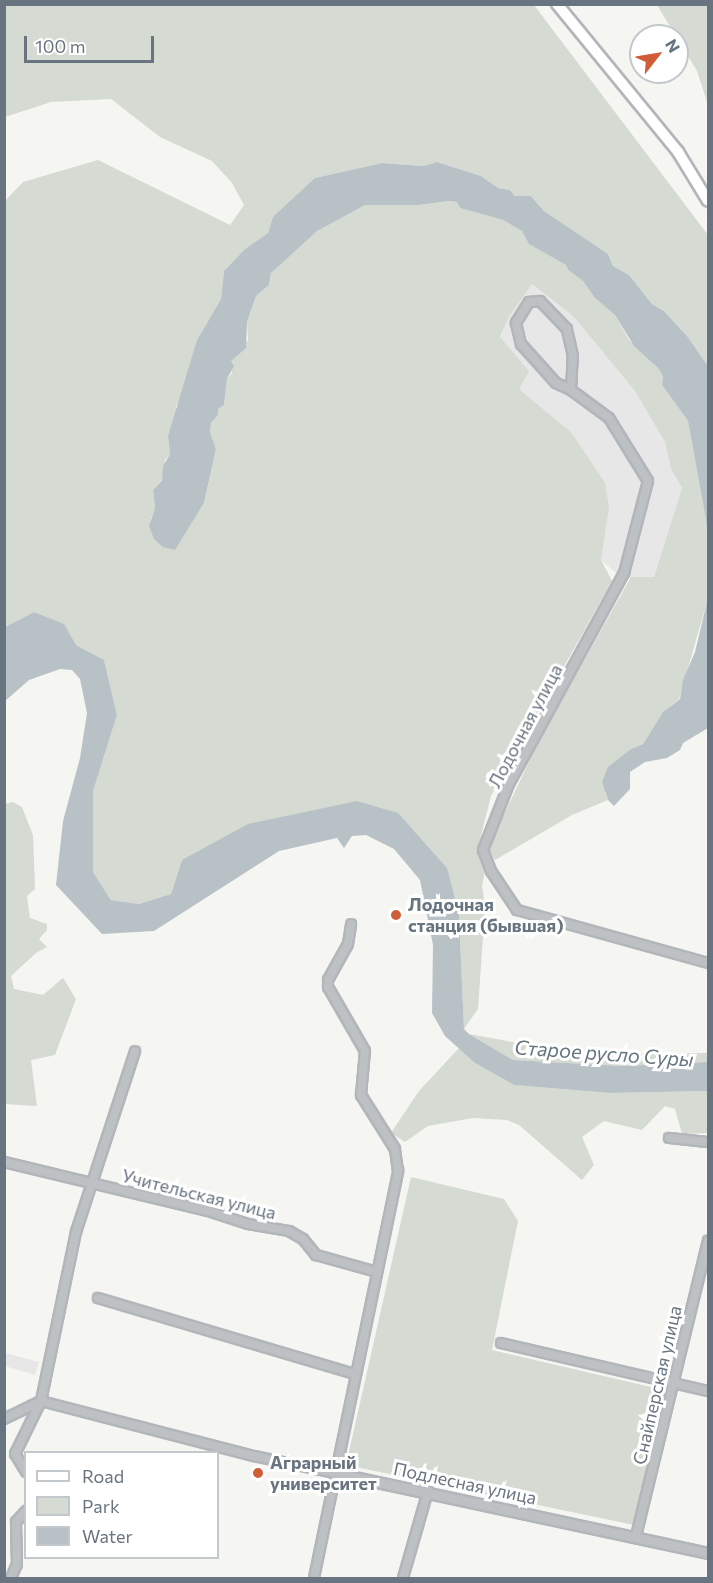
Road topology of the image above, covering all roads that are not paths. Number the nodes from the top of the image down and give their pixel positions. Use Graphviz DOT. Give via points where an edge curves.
graph roads {
  1 [pos="556,4"];
  2 [pos="708,201"];
  3 [pos="571,390"];
  4 [pos="351,924"];
  5 [pos="708,963"];
  6 [pos="135,1051"];
  7 [pos="669,1138"];
  8 [pos="708,1142"];
  9 [pos="4,1162"];
  10 [pos="92,1184"];
  11 [pos="708,1240"];
  12 [pos="704,1271"];
  13 [pos="377,1272"];
  14 [pos="98,1298"];
  15 [pos="501,1343"];
  16 [pos="355,1374"];
  17 [pos="673,1384"];
  18 [pos="708,1391"];
  19 [pos="40,1401"];
  20 [pos="4,1419"];
  21 [pos="24,1469"];
  22 [pos="335,1473"];
  23 [pos="428,1491"];
  24 [pos="24,1512"];
  25 [pos="636,1536"];
  26 [pos="708,1552"];
  27 [pos="11,1578"];
  28 [pos="314,1578"];
  29 [pos="403,1578"];
  1 -- 2 [label="main road" via="678,152"];
  3 -- 3 [label="street, Лодочная улица" via="556,383 521,344 516,323 529,302 540,301 567,329 573,356"];
  3 -- 5 [label="street, Лодочная улица" via="609,418 648,481 624,573 509,784 483,850 491,871 517,910"];
  4 -- 13 [label="street" via="348,944 328,987 365,1051 361,1095 395,1149 398,1171"];
  6 -- 10 [label="street"];
  7 -- 8 [label="street"];
  9 -- 10 [label="street, Учительская улица"];
  10 -- 13 [label="street, Учительская улица" via="289,1231 303,1239 316,1255"];
  10 -- 19 [label="street" via="76,1232"];
  11 -- 12 [label="street, Снайперская улица"];
  12 -- 17 [label="street, Снайперская улица"];
  13 -- 16 [label="street"];
  14 -- 16 [label="street"];
  15 -- 17 [label="street"];
  16 -- 22 [label="street"];
  17 -- 18 [label="street"];
  17 -- 25 [label="street, Снайперская улица"];
  19 -- 20 [label="street"];
  19 -- 21 [label="street" via="15,1454"];
  19 -- 22 [label="street, Подлесная улица"];
  22 -- 23 [label="street, Подлесная улица"];
  22 -- 28 [label="street"];
  23 -- 25 [label="street, Подлесная улица"];
  23 -- 29 [label="street"];
  24 -- 27 [label="street" via="16,1522 17,1564"];
  25 -- 26 [label="street, Подлесная улица"];
}
